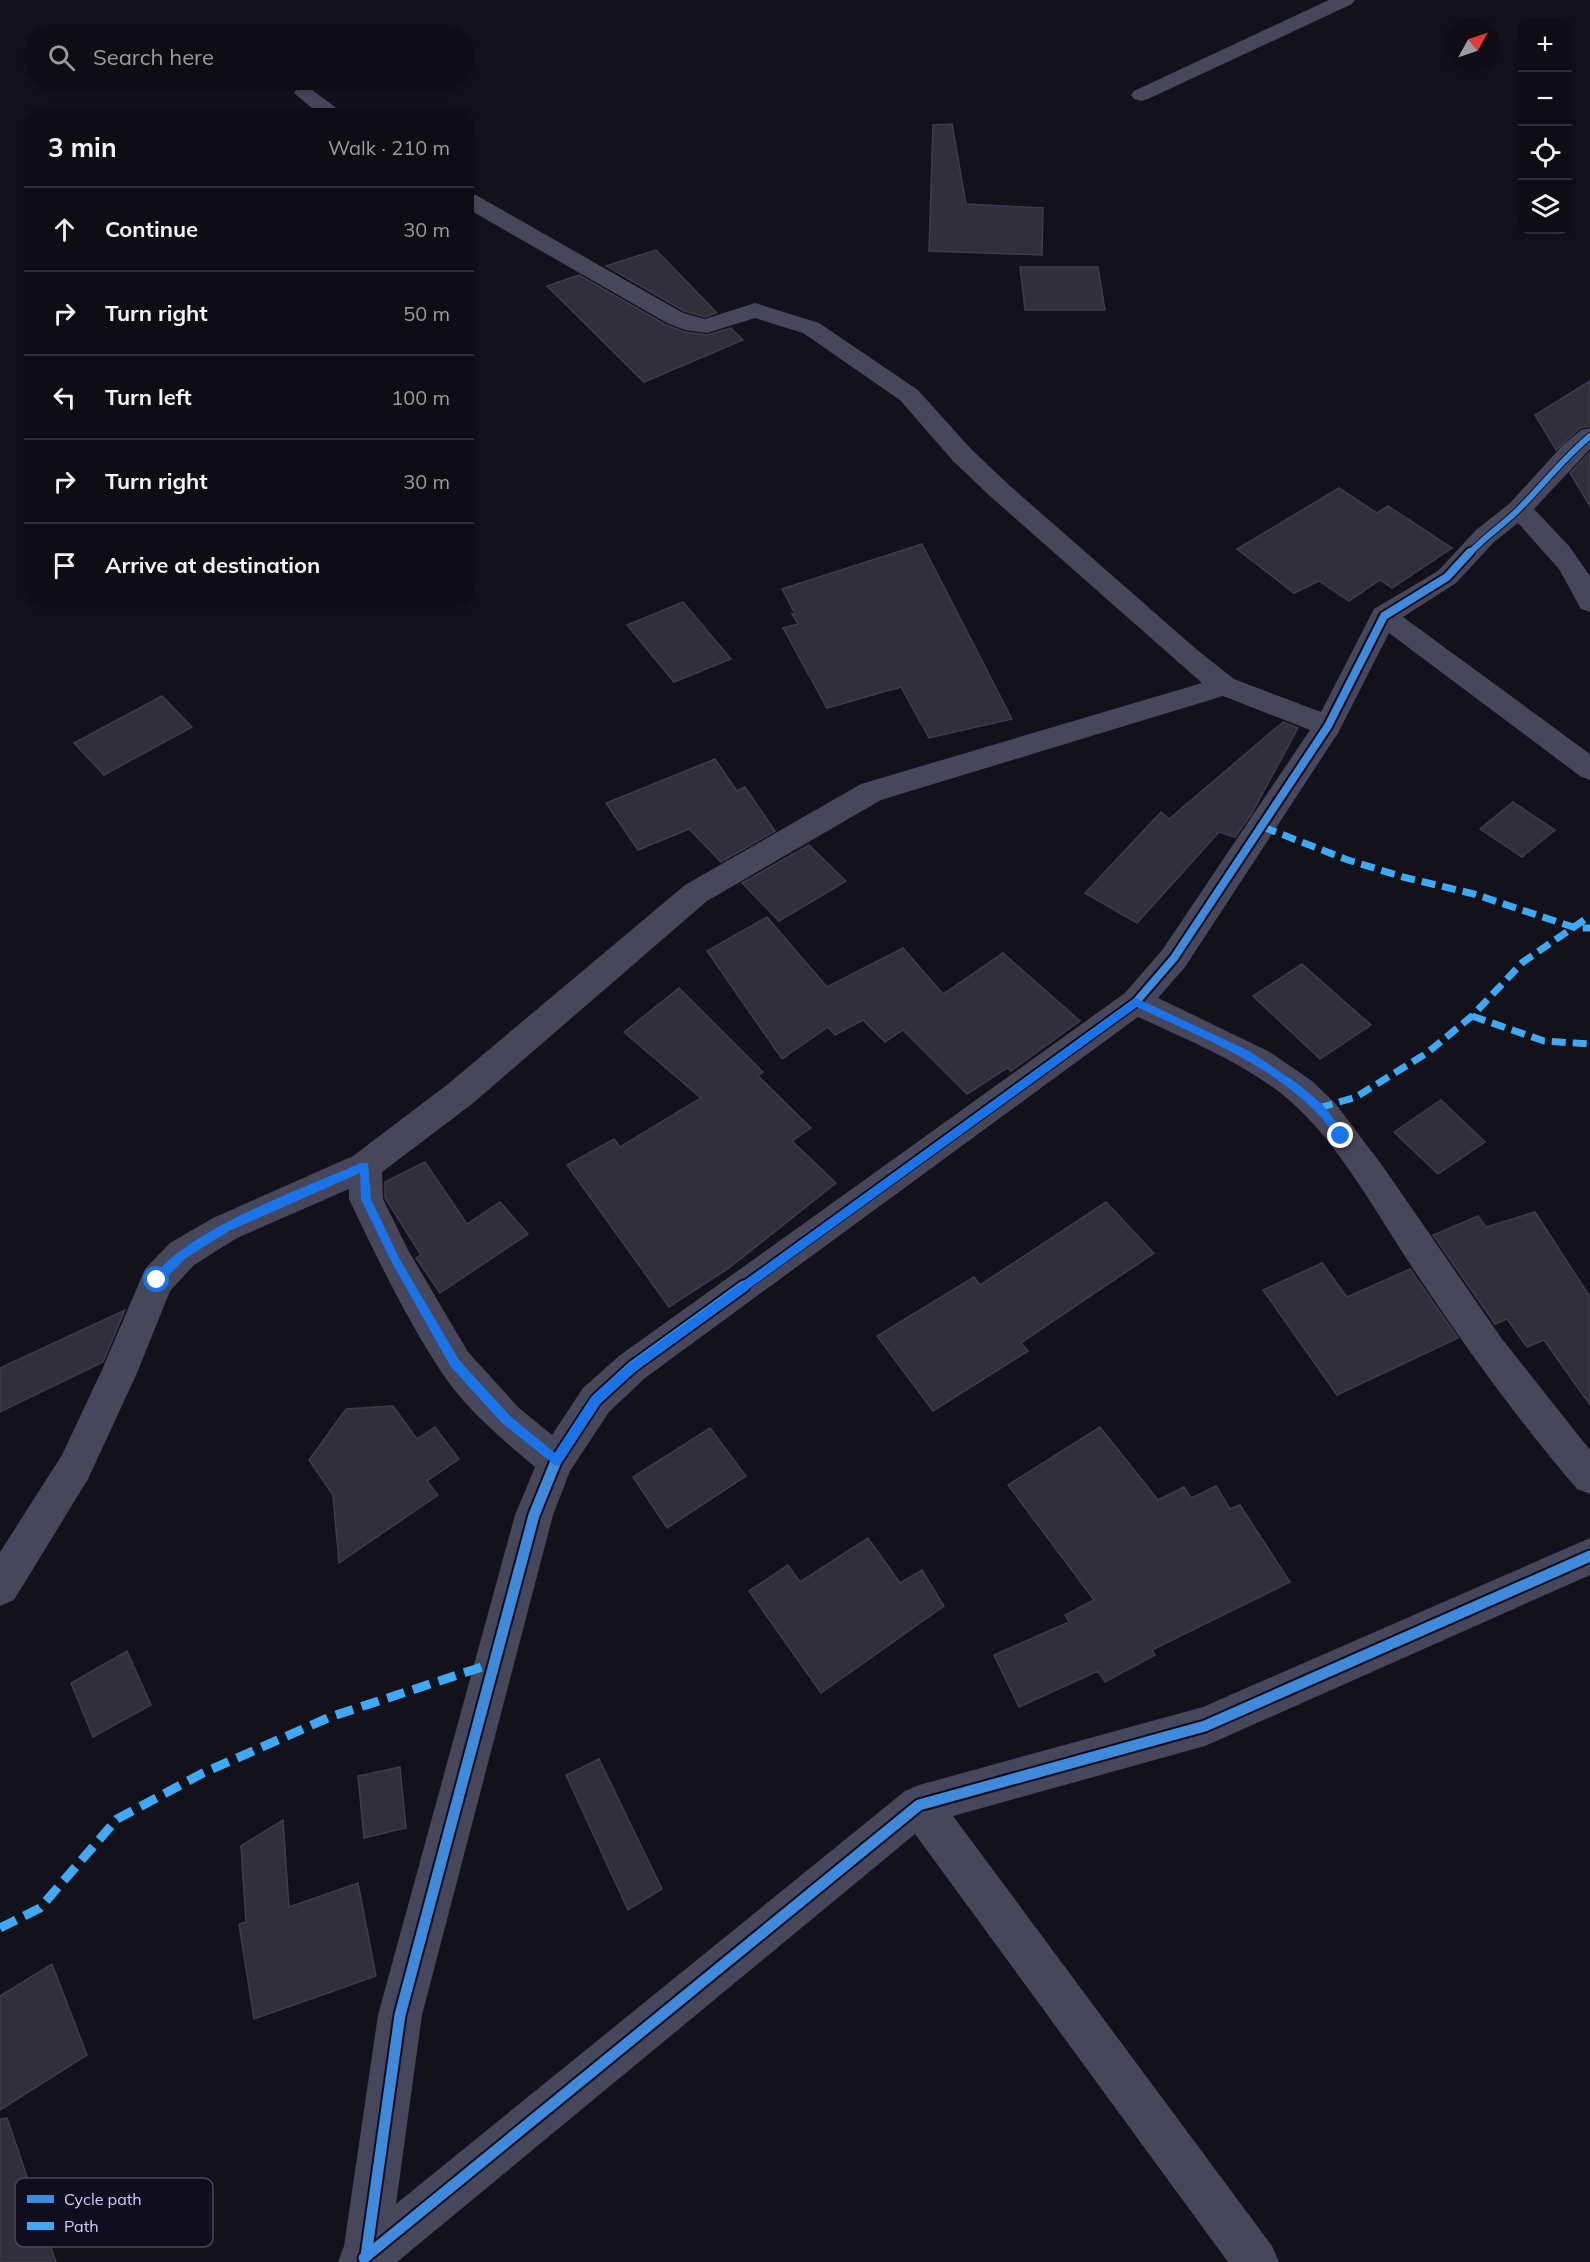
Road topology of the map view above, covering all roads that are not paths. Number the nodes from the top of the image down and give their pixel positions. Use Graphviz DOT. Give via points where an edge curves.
graph roads {
  1 [pos="1345,0"];
  2 [pos="304,93"];
  3 [pos="1141,95"];
  4 [pos="325,108"];
  5 [pos="474,203"];
  6 [pos="1590,436"];
  7 [pos="1519,509"];
  8 [pos="1590,603"];
  9 [pos="1384,616"];
  10 [pos="1224,686"];
  11 [pos="1328,726"];
  12 [pos="1590,769"];
  13 [pos="1136,1002"];
  14 [pos="364,1166"];
  15 [pos="556,1461"];
  16 [pos="1590,1477"];
  17 [pos="1590,1556"];
  18 [pos="0,1587"];
  19 [pos="919,1805"];
  20 [pos="364,2259"];
  21 [pos="1256,2262"];
  1 -- 3 [label="street"];
  2 -- 4 [label="street"];
  5 -- 10 [label="street" via="693,325 707,326 755,310 811,328 909,395 1000,491"];
  6 -- 7 [label="street"];
  7 -- 8 [label="street" via="1553,541 1579,576"];
  7 -- 9 [label="street" via="1485,536 1447,577"];
  9 -- 11 [label="street"];
  9 -- 12 [label="street"];
  10 -- 11 [label="street"];
  10 -- 14 [label="street" via="871,792 696,893 460,1094"];
  11 -- 13 [label="street" via="1174,958"];
  13 -- 15 [label="street" via="632,1367 596,1400"];
  13 -- 16 [label="street" via="1245,1054 1294,1086 1319,1108 1387,1198 1509,1378"];
  14 -- 15 [label="street" via="366,1199 396,1261 455,1364 506,1420"];
  14 -- 18 [label="street" via="225,1228 182,1254 157,1280 75,1467"];
  15 -- 20 [label="street" via="534,1515 400,2015"];
  17 -- 19 [label="street" via="1205,1726"];
  19 -- 20 [label="street"];
  19 -- 21 [label="street"];
}
